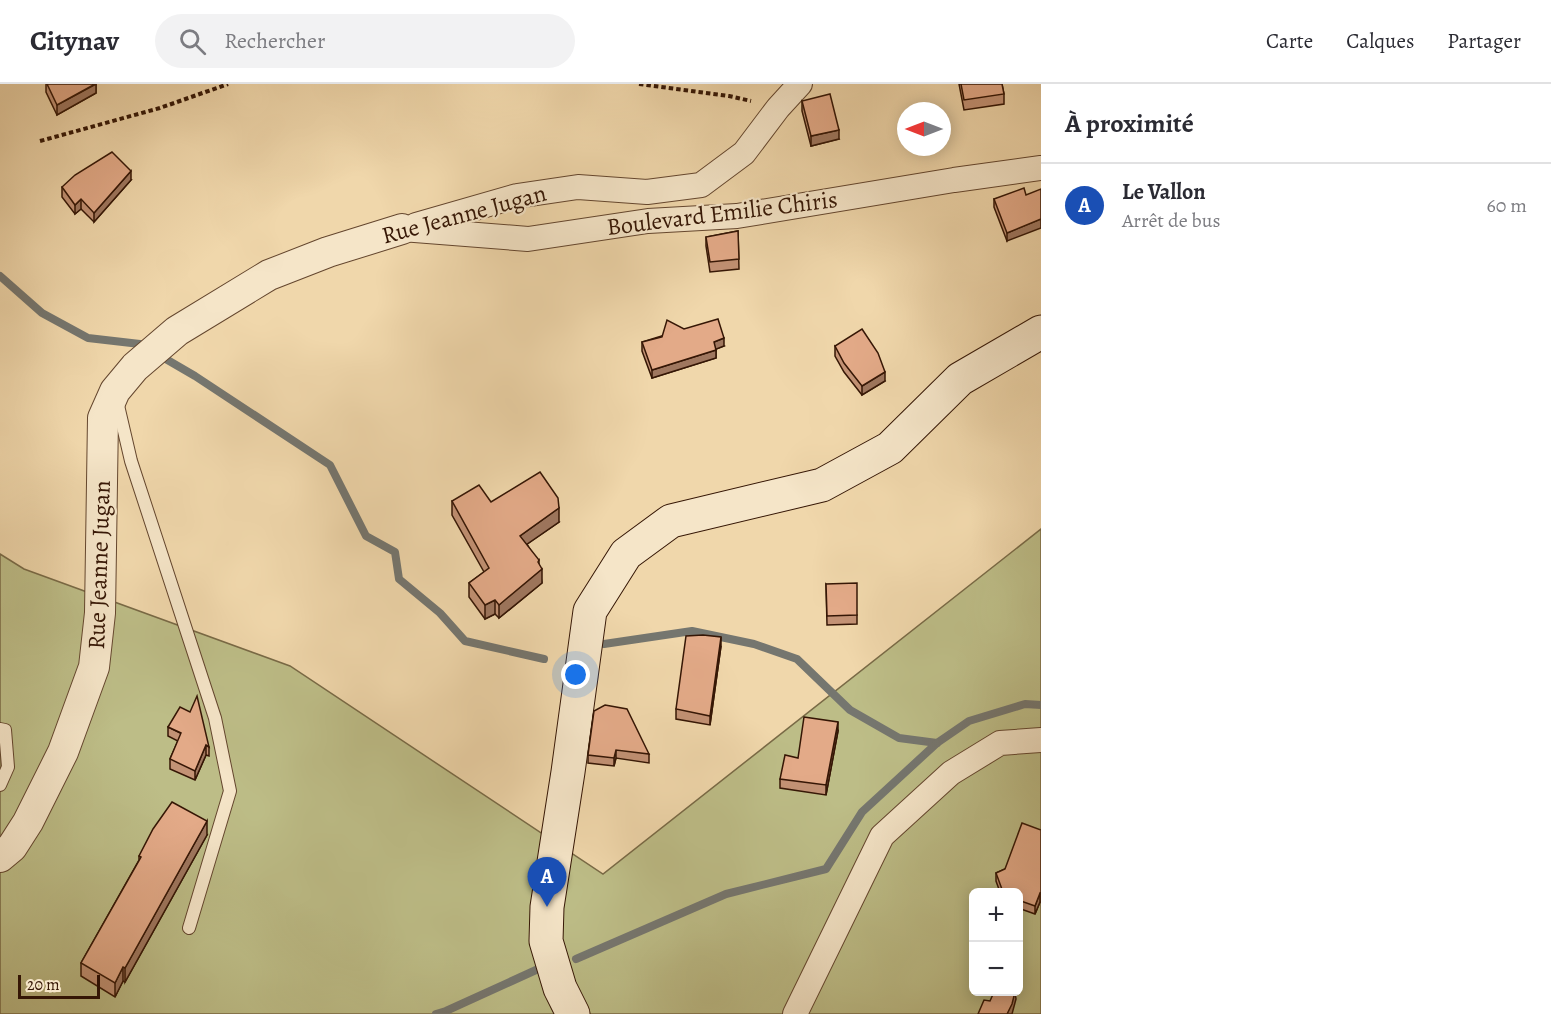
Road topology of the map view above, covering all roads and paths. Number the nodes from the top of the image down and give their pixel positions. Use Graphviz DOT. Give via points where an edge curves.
graph roads {
  1 [pos="228,84"];
  2 [pos="639,84"];
  3 [pos="800,84"];
  4 [pos="778,108"];
  5 [pos="40,141"];
  6 [pos="1041,168"];
  7 [pos="402,229"];
  8 [pos="1041,332"];
  9 [pos="115,391"];
  10 [pos="0,729"];
  11 [pos="1041,741"];
  12 [pos="0,785"];
  13 [pos="0,857"];
  14 [pos="189,928"];
  15 [pos="562,1005"];
  16 [pos="795,1014"];
  1 -- 5 [label="path" via="160,108"];
  2 -- 4 [label="path" via="729,96"];
  3 -- 4 [label="street, Rue Jeanne Jugan"];
  4 -- 7 [label="street, Rue Jeanne Jugan" via="744,153 701,185 646,192 578,187 537,193"];
  6 -- 7 [label="street, Boulevard Emilie Chiris" via="737,216 648,221 528,238"];
  7 -- 9 [label="street, Rue Jeanne Jugan" via="269,274 177,331 135,366"];
  8 -- 15 [label="main road" via="960,379 890,448 822,484 671,521 627,554 590,610 547,907 546,941"];
  9 -- 13 [label="street, Rue Jeanne Jugan" via="103,418 100,613 94,667 58,762 12,847"];
  9 -- 14 [label="lane" via="131,461 215,718 230,791"];
  10 -- 12 [label="lane" via="5,730 8,767"];
  11 -- 16 [label="street" via="1000,742 951,773 882,836"];
}
